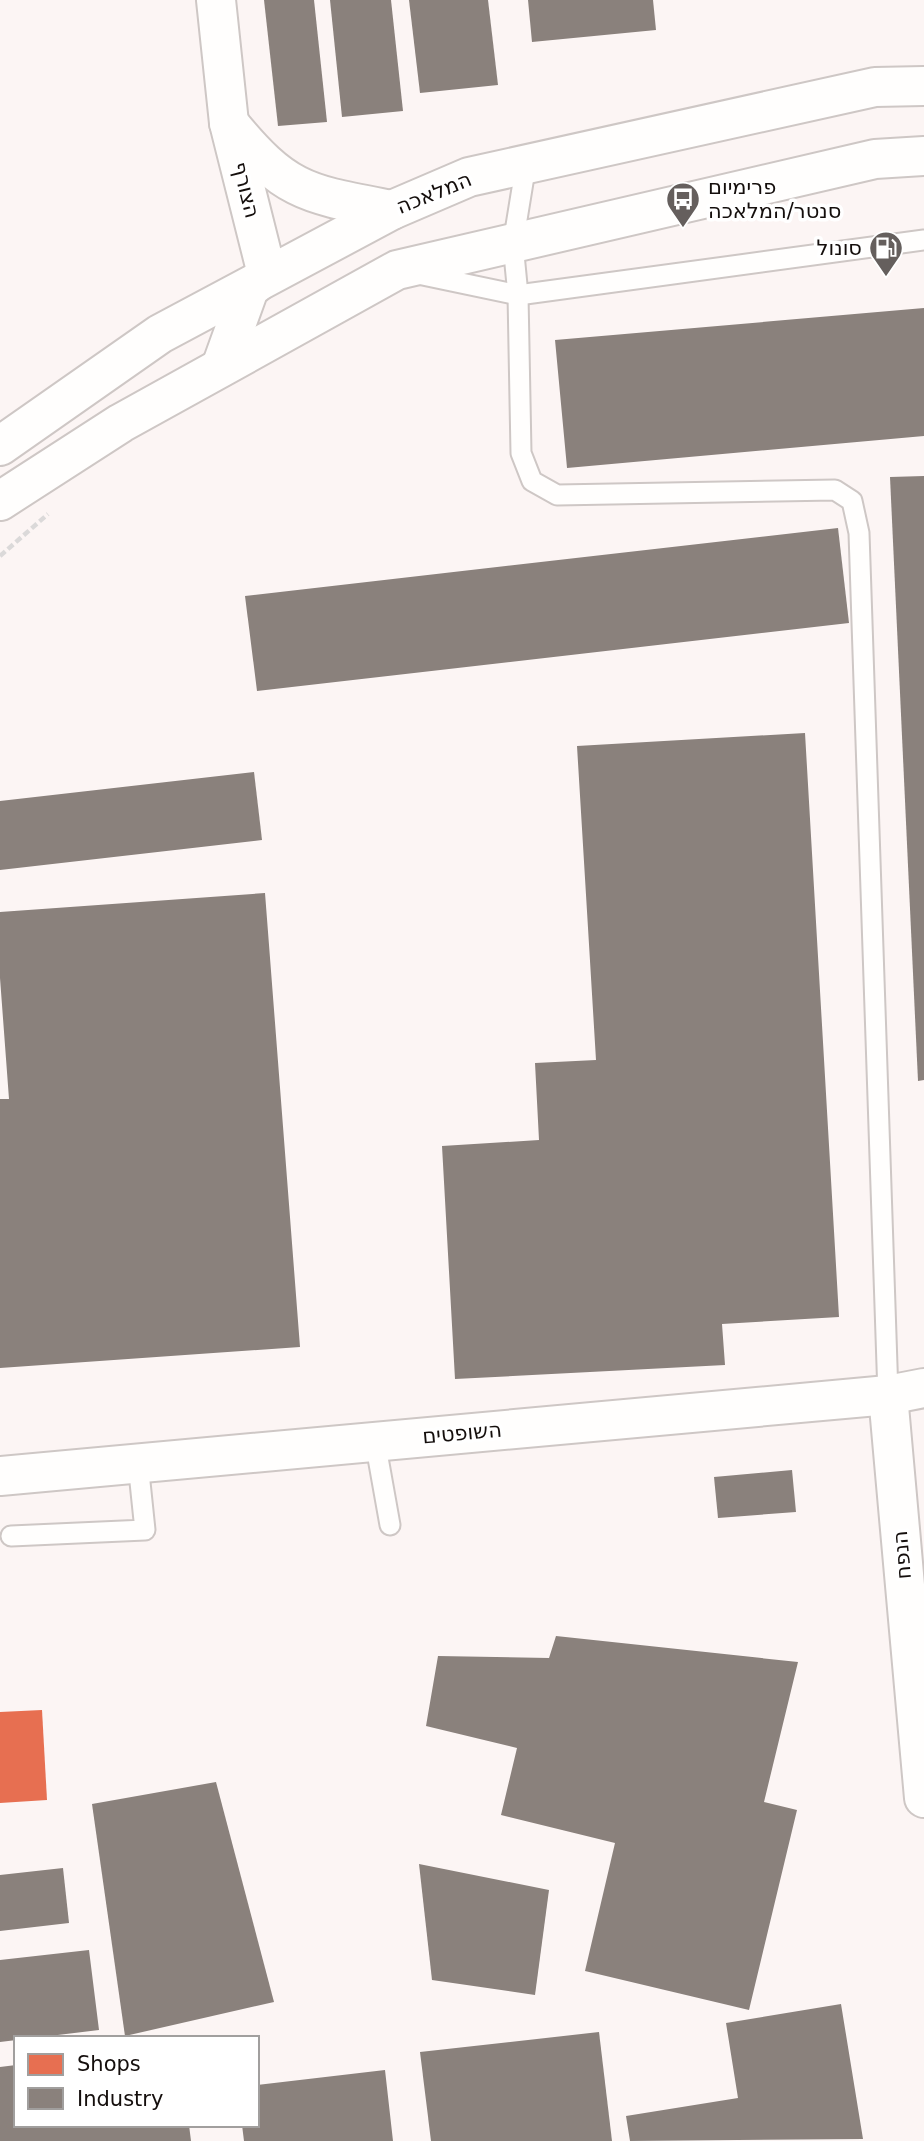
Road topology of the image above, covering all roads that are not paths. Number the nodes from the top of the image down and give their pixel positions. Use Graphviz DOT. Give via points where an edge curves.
graph roads {
  1 [pos="216,0"];
  2 [pos="924,86"];
  3 [pos="229,123"];
  4 [pos="924,156"];
  5 [pos="526,164"];
  6 [pos="392,210"];
  7 [pos="924,240"];
  8 [pos="513,244"];
  9 [pos="397,270"];
  10 [pos="267,274"];
  11 [pos="518,295"];
  12 [pos="221,367"];
  13 [pos="0,446"];
  14 [pos="0,501"];
  15 [pos="906,1392"];
  16 [pos="375,1441"];
  17 [pos="138,1463"];
  18 [pos="0,1476"];
  19 [pos="390,1525"];
  20 [pos="11,1536"];
  21 [pos="924,1798"];
  1 -- 3 [label="main road, הצורף"];
  2 -- 5 [label="main road, המלאכה" via="875,87"];
  3 -- 6 [label="main road" via="256,157 303,191"];
  3 -- 10 [label="main road, הצורף"];
  4 -- 8 [label="main road" via="875,159"];
  5 -- 6 [label="main road, המלאכה" via="470,177"];
  5 -- 8 [label="lane"];
  6 -- 10 [label="main road, המלאכה"];
  7 -- 11 [label="lane"];
  8 -- 9 [label="main road"];
  8 -- 11 [label="lane"];
  9 -- 11 [label="lane"];
  9 -- 12 [label="main road"];
  10 -- 12 [label="main road" via="249,289"];
  10 -- 13 [label="main road, המלאכה" via="160,334"];
  11 -- 15 [label="lane" via="521,453 532,481 557,495 835,490 852,501 859,533"];
  12 -- 14 [label="main road" via="121,423"];
  15 -- 16 [label="main road, השופטים"];
  15 -- 21 [label="main road, הנפח"];
  16 -- 17 [label="main road, השופטים"];
  16 -- 19 [label="lane"];
  17 -- 18 [label="main road, השופטים"];
  17 -- 20 [label="lane" via="145,1530"];
}
